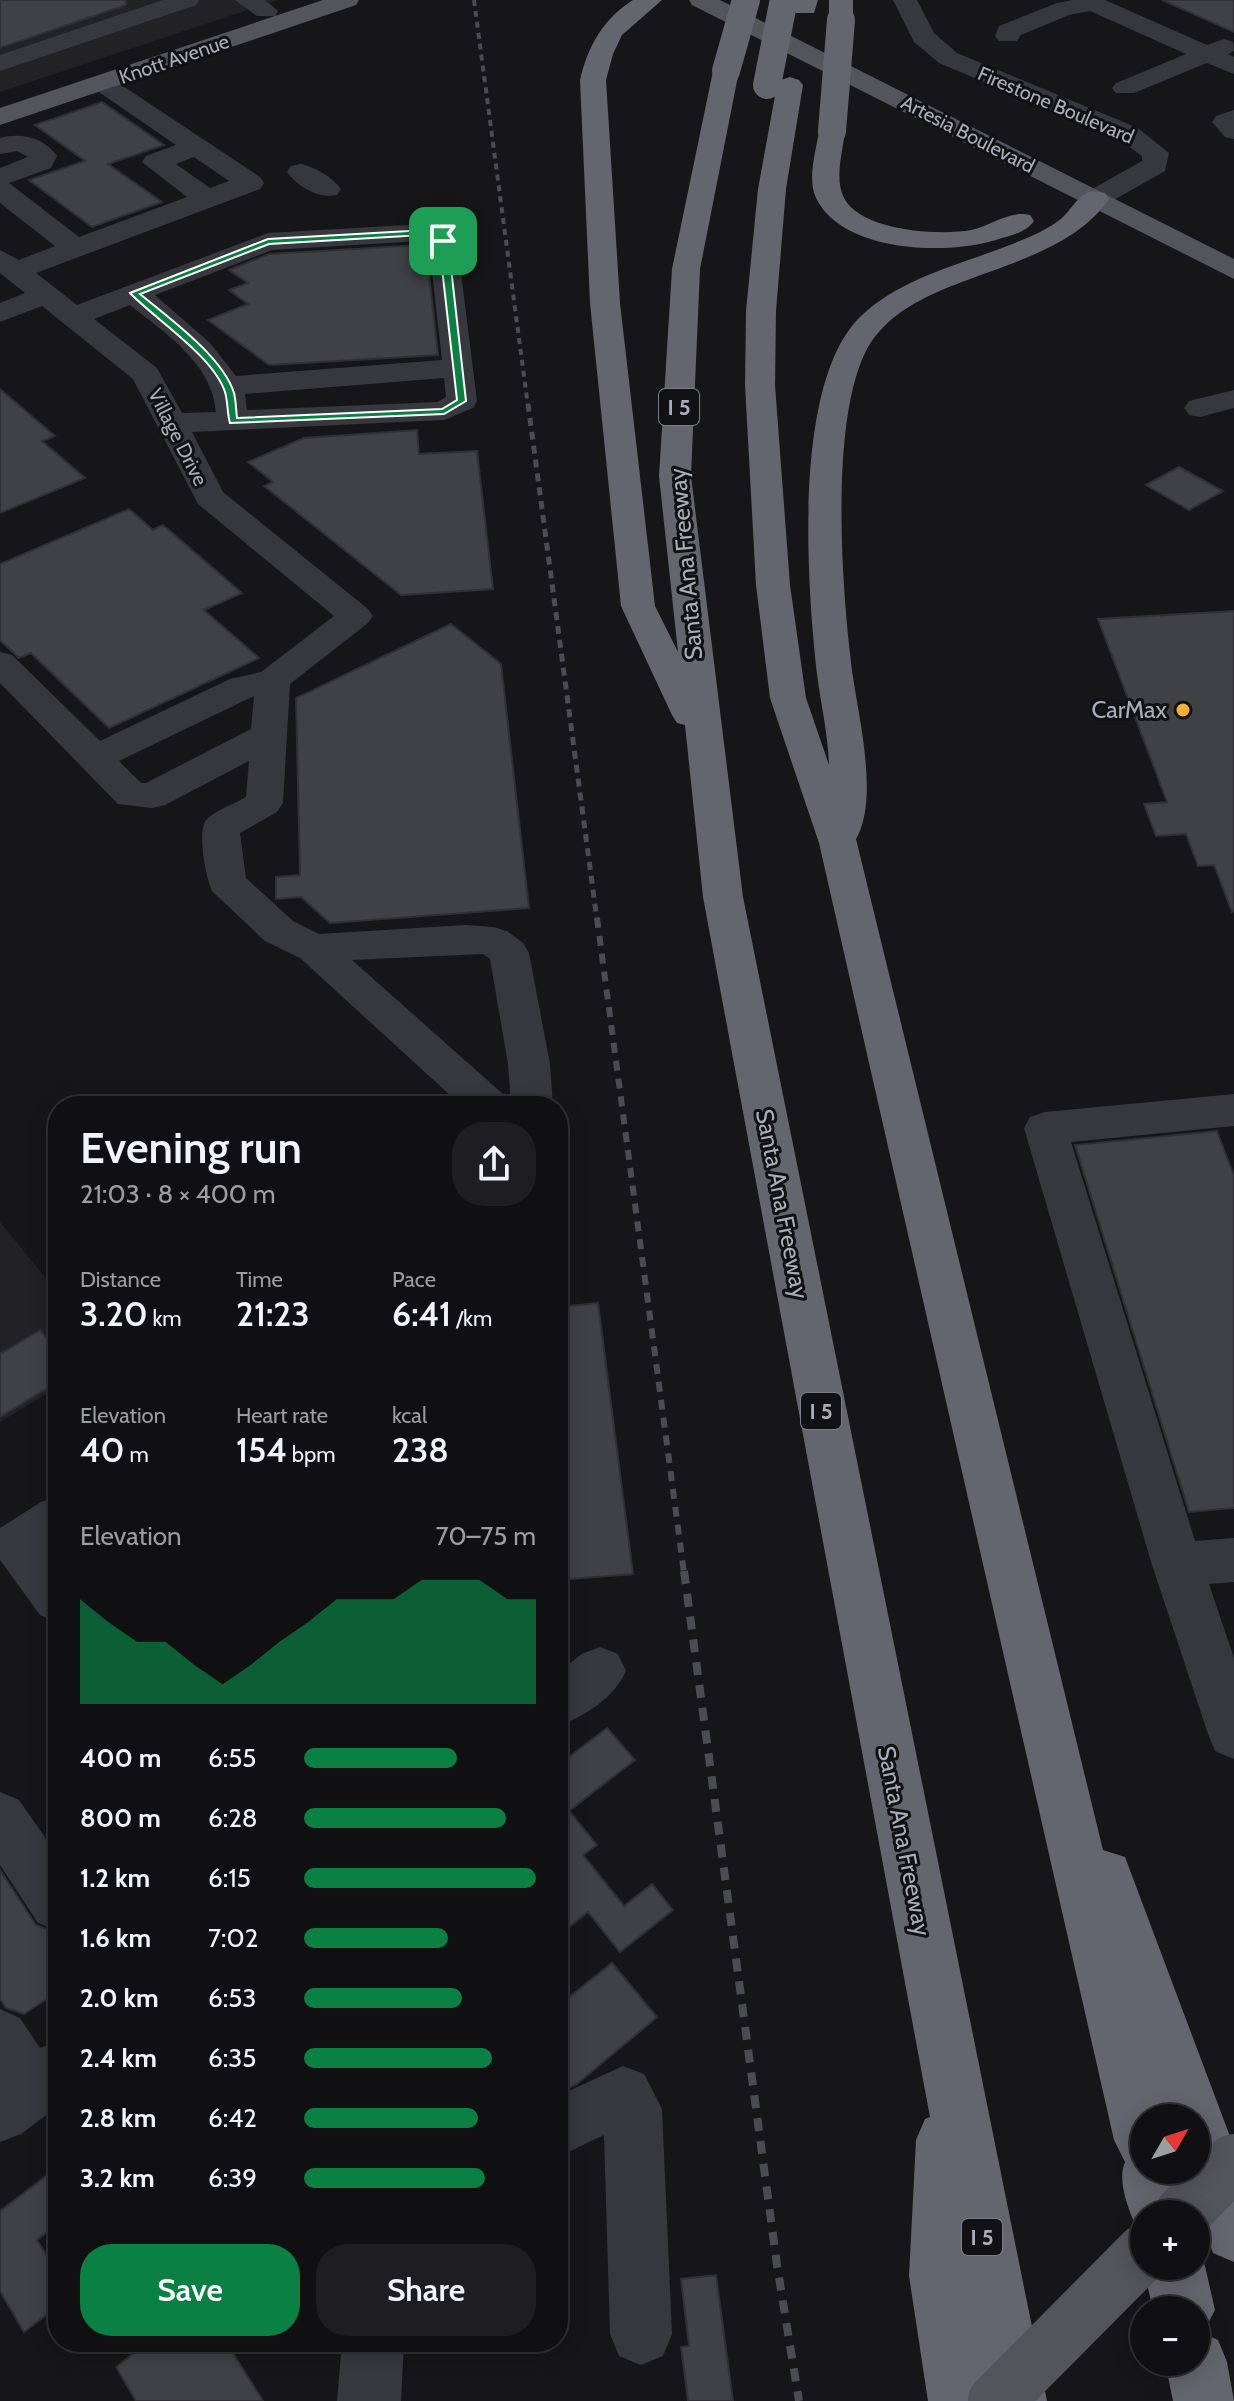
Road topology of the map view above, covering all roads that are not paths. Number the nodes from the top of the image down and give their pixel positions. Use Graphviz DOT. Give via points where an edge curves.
graph roads {
  1 [pos="187,0"];
  2 [pos="301,0"];
  3 [pos="347,0"];
  4 [pos="650,0"];
  5 [pos="701,0"];
  6 [pos="746,0"];
  7 [pos="905,0"];
  8 [pos="794,3"];
  9 [pos="1084,4"];
  10 [pos="257,6"];
  11 [pos="841,10"];
  12 [pos="1003,38"];
  13 [pos="1234,43"];
  14 [pos="1208,54"];
  15 [pos="0,63"];
  16 [pos="1234,66"];
  17 [pos="102,83"];
  18 [pos="779,85"];
  19 [pos="1125,88"];
  20 [pos="0,99"];
  21 [pos="0,117"];
  22 [pos="1234,118"];
  23 [pos="1234,131"];
  24 [pos="0,146"];
  25 [pos="197,147"];
  26 [pos="301,172"];
  27 [pos="0,177"];
  28 [pos="0,189"];
  29 [pos="327,189"];
  30 [pos="207,199"];
  31 [pos="1095,199"];
  32 [pos="741,225"];
  33 [pos="75,248"];
  34 [pos="8,265"];
  35 [pos="1234,270"];
  36 [pos="134,293"];
  37 [pos="47,294"];
  38 [pos="0,313"];
  39 [pos="74,316"];
  40 [pos="732,365"];
  41 [pos="458,368"];
  42 [pos="760,385"];
  43 [pos="226,386"];
  44 [pos="1234,399"];
  45 [pos="1200,408"];
  46 [pos="233,421"];
  47 [pos="172,423"];
  48 [pos="0,663"];
  49 [pos="273,680"];
  50 [pos="271,734"];
  51 [pos="705,746"];
  52 [pos="95,758"];
  53 [pos="838,843"];
  54 [pos="314,948"];
  55 [pos="478,1096"];
  56 [pos="531,1096"];
  57 [pos="1234,1110"];
  58 [pos="48,1524"];
  59 [pos="1234,1560"];
  60 [pos="1177,1565"];
  61 [pos="48,1586"];
  62 [pos="1043,1709"];
  63 [pos="1234,1734"];
  64 [pos="0,1818"];
  65 [pos="48,1889"];
  66 [pos="0,2038"];
  67 [pos="949,2074"];
  68 [pos="30,2090"];
  69 [pos="1136,2104"];
  70 [pos="1189,2104"];
  71 [pos="568,2122"];
  72 [pos="1234,2162"];
  73 [pos="1210,2163"];
  74 [pos="1196,2200"];
  75 [pos="1234,2232"];
  76 [pos="1130,2266"];
  77 [pos="641,2334"];
  78 [pos="372,2352"];
  79 [pos="1199,2376"];
  80 [pos="369,2401"];
  81 [pos="960,2401"];
  82 [pos="996,2401"];
  83 [pos="1015,2401"];
  84 [pos="1205,2401"];
  1 -- 15 [label="street"];
  2 -- 10 [label="main road, Knott Avenue"];
  3 -- 17 [label="main road, Knott Avenue"];
  4 -- 51 [label="highway" via="630,11 611,32 598,54 593,80 605,303 638,606"];
  5 -- 31 [label="main road, Artesia Boulevard"];
  6 -- 51 [label="highway, Santa Ana Freeway / I 5, bridge" via="726,71 686,269 675,476"];
  7 -- 31 [label="street, Firestone Boulevard" via="923,37 948,58 1129,134 1156,153 1155,165"];
  8 -- 18 [label="highway"];
  9 -- 12 [label="street" via="1077,12"];
  9 -- 14 [label="street"];
  10 -- 20 [label="main road, Knott Avenue"];
  11 -- 31 [label="highway, bridge" via="827,189 849,218 899,237 968,239"];
  13 -- 14 [label="street"];
  14 -- 16 [label="street"];
  14 -- 19 [label="street"];
  17 -- 21 [label="main road, Knott Avenue"];
  17 -- 25 [label="street"];
  18 -- 32 [label="highway"];
  18 -- 42 [label="highway"];
  22 -- 23 [label="street" via="1225,122"];
  24 -- 27 [label="street" via="27,143 44,156 41,162"];
  25 -- 30 [label="street" via="156,162"];
  25 -- 30 [label="street" via="250,183"];
  26 -- 29 [label="street"];
  28 -- 33 [label="street"];
  30 -- 33 [label="street"];
  31 -- 35 [label="main road, Artesia Boulevard"];
  31 -- 53 [label="highway" via="1067,228 907,297 882,313 859,335 841,372 827,493 834,666 849,769"];
  33 -- 34 [label="street"];
  34 -- 37 [label="street, Village Drive"];
  36 -- 39 [label="street"];
  36 -- 41 [label="street" via="268,242 424,232 443,241"];
  36 -- 43 [label="street" via="180,332"];
  37 -- 38 [label="street"];
  37 -- 39 [label="street, Village Drive"];
  39 -- 47 [label="street, Village Drive" via="146,374"];
  40 -- 42 [label="highway"];
  41 -- 43 [label="street"];
  41 -- 46 [label="street" via="462,401 444,411"];
  42 -- 53 [label="highway" via="773,585 788,698"];
  43 -- 46 [label="street"];
  44 -- 45 [label="street"];
  46 -- 47 [label="street"];
  47 -- 49 [label="street, Village Drive" via="210,497 356,616"];
  48 -- 52 [label="street"];
  49 -- 50 [label="street"];
  49 -- 52 [label="street" via="243,687"];
  50 -- 52 [label="street" via="152,796 131,795"];
  50 -- 54 [label="street" via="264,803 220,828 227,883 279,931"];
  51 -- 67 [label="highway, Santa Ana Freeway / I 5" via="723,897"];
  53 -- 62 [label="highway"];
  54 -- 55 [label="street"];
  54 -- 56 [label="street" via="493,941 509,953"];
  57 -- 60 [label="street" via="1045,1128"];
  58 -- 61 [label="street" via="17,1544"];
  59 -- 60 [label="street"];
  60 -- 63 [label="street"];
  62 -- 69 [label="highway"];
  62 -- 70 [label="highway"];
  64 -- 65 [label="street"];
  66 -- 68 [label="street"];
  67 -- 81 [label="highway" via="940,2276"];
  67 -- 83 [label="highway, Santa Ana Freeway / I 5"];
  71 -- 77 [label="street" via="623,2095 633,2109"];
  72 -- 74 [label="main road, bridge"];
  73 -- 75 [label="highway"];
  76 -- 82 [label="main road, bridge"];
  78 -- 80 [label="street"];
  79 -- 84 [label="highway"];
}
